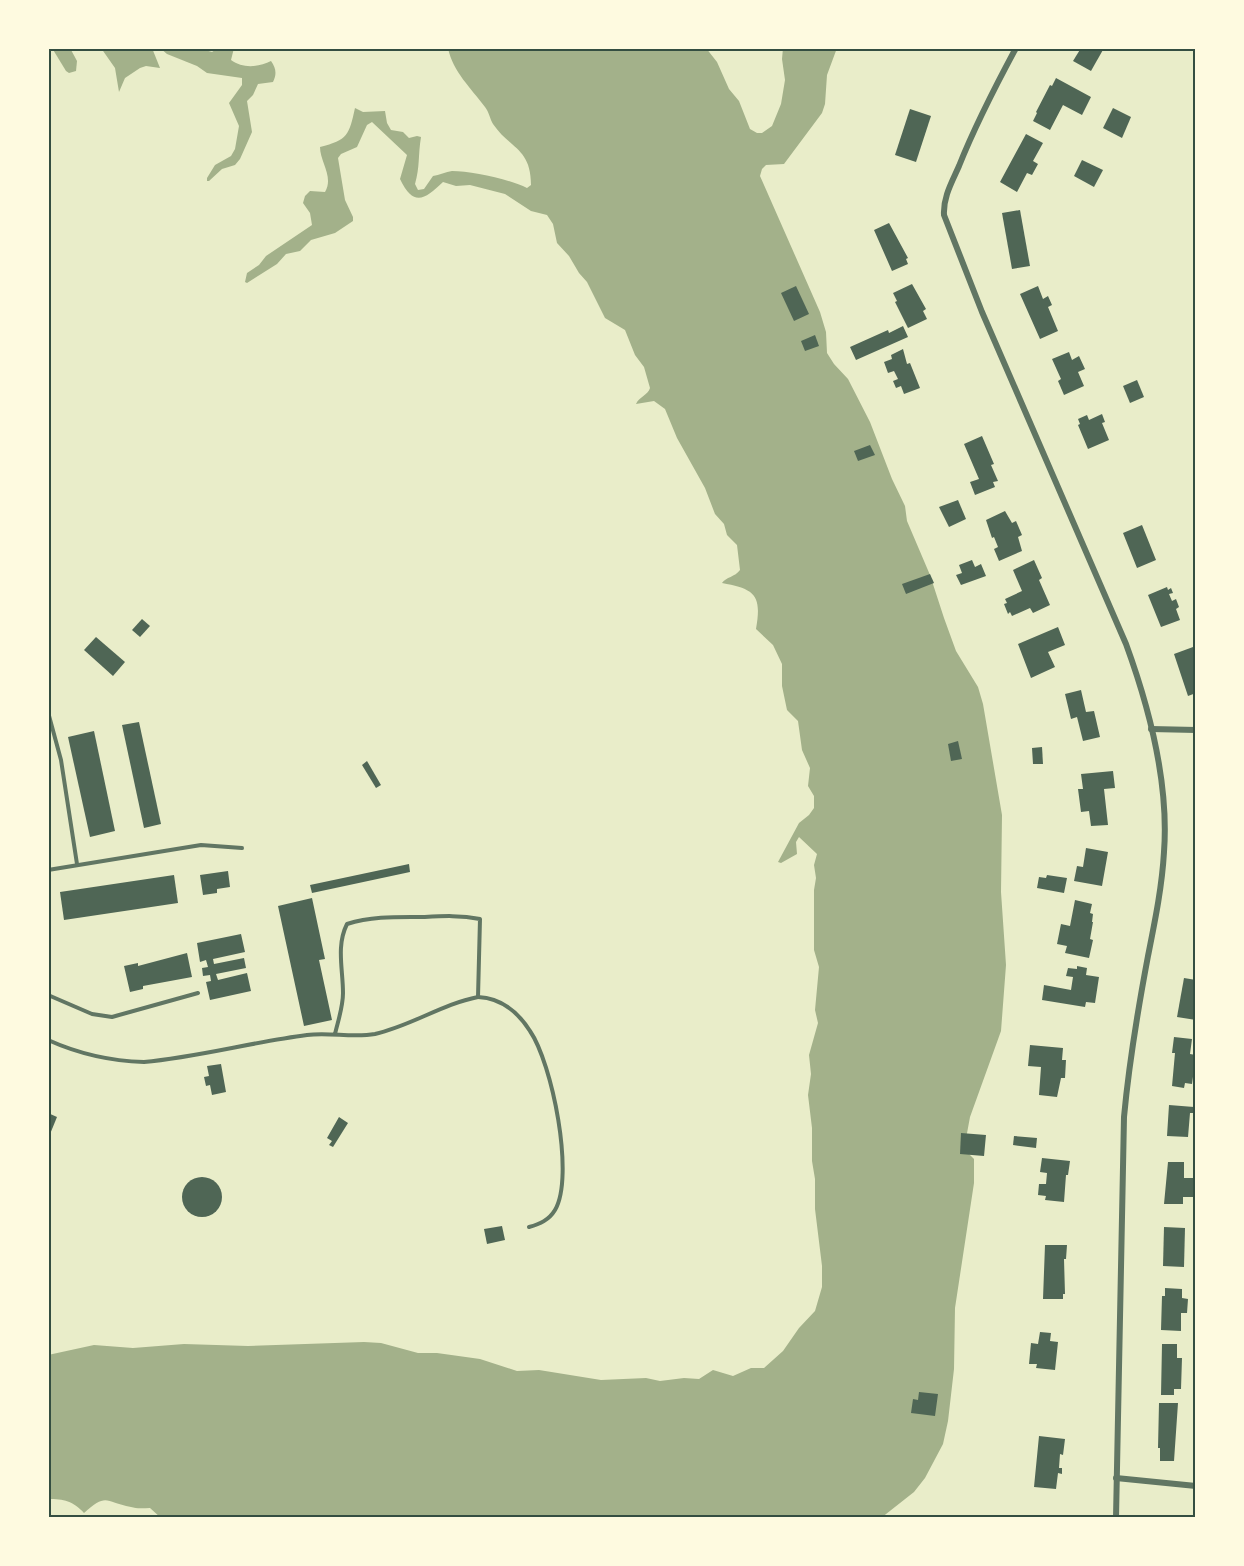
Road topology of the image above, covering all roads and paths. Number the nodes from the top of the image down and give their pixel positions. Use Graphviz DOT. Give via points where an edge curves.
graph roads {
  1 [pos="1016,48"];
  2 [pos="48,712"];
  3 [pos="1151,729"];
  4 [pos="1196,730"];
  5 [pos="242,848"];
  6 [pos="77,864"];
  7 [pos="48,870"];
  8 [pos="198,993"];
  9 [pos="48,995"];
  10 [pos="478,997"];
  11 [pos="335,1034"];
  12 [pos="48,1040"];
  13 [pos="529,1227"];
  14 [pos="1116,1478"];
  15 [pos="1196,1486"];
  16 [pos="1116,1518"];
  1 -- 3 [label="street" via="968,143 946,195 944,215 1125,644 1141,686"];
  2 -- 6 [label="lane" via="61,760"];
  3 -- 4 [label="street"];
  3 -- 14 [label="street" via="1160,776 1164,852 1161,889 1129,1063 1124,1117"];
  5 -- 6 [label="lane" via="201,845"];
  6 -- 7 [label="lane"];
  8 -- 9 [label="lane" via="112,1017 93,1014"];
  10 -- 11 [label="lane" via="460,1000 375,1034"];
  10 -- 11 [label="lane" via="480,919 460,915 360,919 347,924 340,943 343,993"];
  10 -- 13 [label="lane" via="503,1003 523,1021 540,1048 550,1081 561,1149 559,1200 548,1218"];
  11 -- 12 [label="lane" via="144,1062 99,1058"];
  14 -- 15 [label="street"];
  14 -- 16 [label="street"];
}
